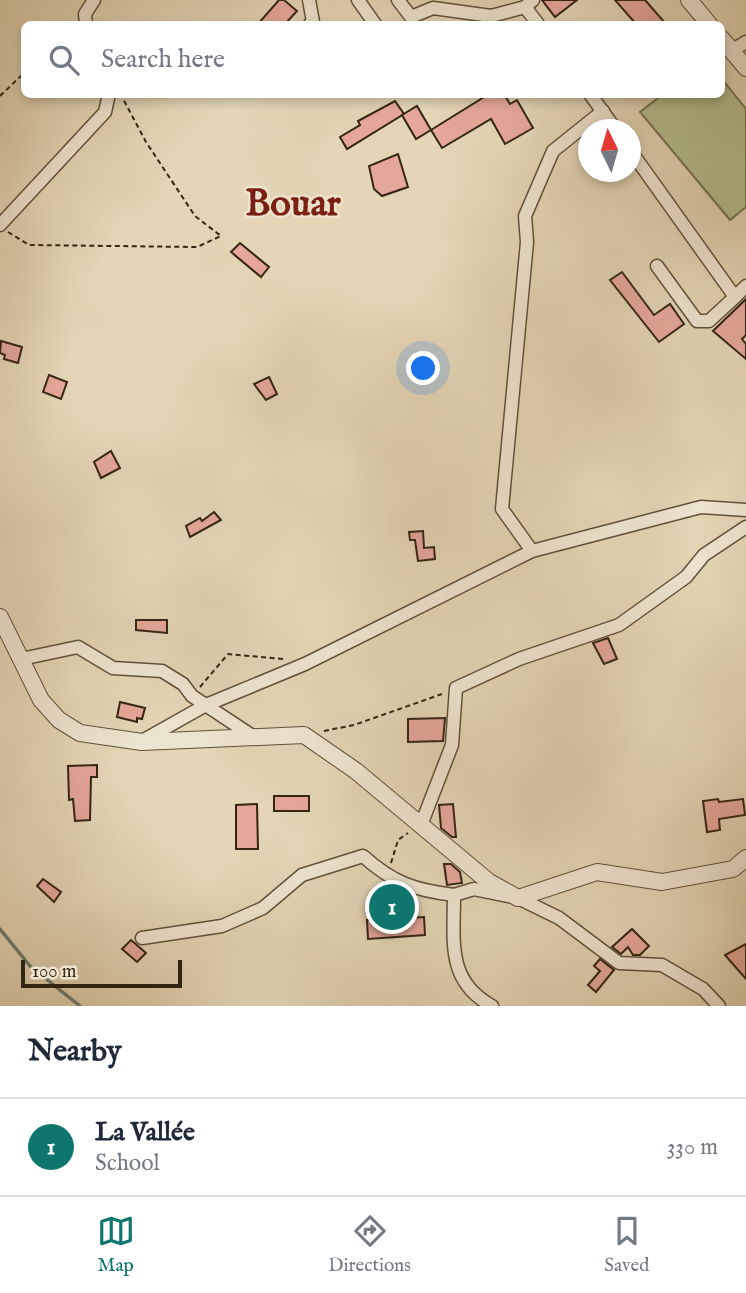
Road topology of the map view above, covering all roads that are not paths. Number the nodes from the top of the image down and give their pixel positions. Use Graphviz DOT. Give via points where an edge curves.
graph roads {
  1 [pos="94,0"];
  2 [pos="309,0"];
  3 [pos="358,0"];
  4 [pos="398,0"];
  5 [pos="689,0"];
  6 [pos="529,4"];
  7 [pos="411,17"];
  8 [pos="86,21"];
  9 [pos="313,21"];
  10 [pos="373,21"];
  11 [pos="404,21"];
  12 [pos="537,21"];
  13 [pos="706,21"];
  14 [pos="746,42"];
  15 [pos="726,45"];
  16 [pos="746,68"];
  17 [pos="108,98"];
  18 [pos="593,98"];
  19 [pos="603,111"];
  20 [pos="608,119"];
  21 [pos="641,164"];
  22 [pos="0,226"];
  23 [pos="657,266"];
  24 [pos="746,286"];
  25 [pos="735,297"];
  26 [pos="746,510"];
  27 [pos="746,527"];
  28 [pos="532,551"];
  29 [pos="0,617"];
  30 [pos="21,659"];
  31 [pos="206,705"];
  32 [pos="254,737"];
  33 [pos="142,742"];
  34 [pos="421,825"];
  35 [pos="746,858"];
  36 [pos="454,895"];
  37 [pos="518,898"];
  38 [pos="142,938"];
  39 [pos="492,1006"];
  40 [pos="719,1006"];
  1 -- 8 [label="street"];
  2 -- 9 [label="street"];
  3 -- 10 [label="street"];
  4 -- 7 [label="street"];
  5 -- 13 [label="street"];
  6 -- 7 [label="street" via="491,16 433,8"];
  6 -- 12 [label="street"];
  7 -- 11 [label="street"];
  14 -- 15 [label="street"];
  15 -- 16 [label="street"];
  17 -- 22 [label="street" via="105,112"];
  18 -- 19 [label="street"];
  19 -- 20 [label="street"];
  19 -- 28 [label="street" via="553,151 525,216 527,242 502,509"];
  21 -- 25 [label="street"];
  23 -- 25 [label="street" via="697,321 709,321"];
  24 -- 25 [label="street"];
  26 -- 28 [label="street" via="701,507"];
  27 -- 34 [label="street" via="619,625 519,659 456,688 452,745"];
  28 -- 31 [label="street" via="304,664"];
  29 -- 30 [label="street"];
  30 -- 31 [label="street" via="78,647 113,668 162,671"];
  30 -- 33 [label="street" via="41,700 59,720 80,733"];
  31 -- 32 [label="street"];
  31 -- 33 [label="street"];
  32 -- 33 [label="street"];
  32 -- 34 [label="street" via="304,735"];
  34 -- 37 [label="street" via="489,882"];
  35 -- 37 [label="street" via="733,869 662,882 597,872"];
  36 -- 37 [label="street" via="474,889"];
  36 -- 38 [label="street" via="421,891 387,878 363,856 302,875 263,908 222,926"];
  36 -- 39 [label="street" via="456,962 462,981 478,999"];
  37 -- 40 [label="street" via="559,918 619,963 662,965 703,989"];
}
